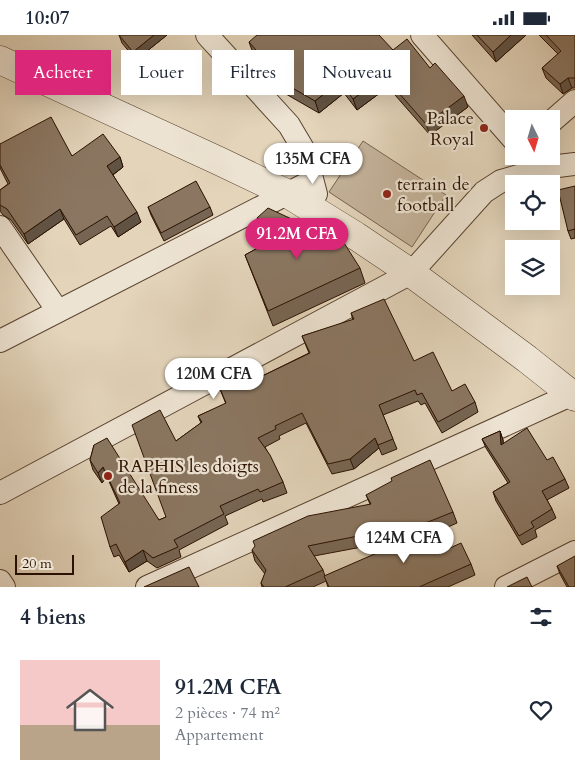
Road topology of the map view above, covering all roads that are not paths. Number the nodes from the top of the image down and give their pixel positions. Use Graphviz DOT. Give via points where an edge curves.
graph roads {
  1 [pos="207,35"];
  2 [pos="422,35"];
  3 [pos="0,60"];
  4 [pos="575,101"];
  5 [pos="560,114"];
  6 [pos="505,130"];
  7 [pos="560,163"];
  8 [pos="575,164"];
  9 [pos="535,165"];
  10 [pos="312,181"];
  11 [pos="288,194"];
  12 [pos="323,216"];
  13 [pos="0,227"];
  14 [pos="411,273"];
  15 [pos="58,311"];
  16 [pos="0,341"];
  17 [pos="573,395"];
  18 [pos="0,493"];
  19 [pos="575,552"];
  20 [pos="0,581"];
  21 [pos="4,587"];
  22 [pos="147,587"];
  23 [pos="506,587"];
  1 -- 10 [label="street" via="289,125 305,153"];
  2 -- 6 [label="street"];
  3 -- 11 [label="street"];
  4 -- 5 [label="street"];
  7 -- 8 [label="street"];
  9 -- 14 [label="street" via="484,192"];
  10 -- 11 [label="street"];
  10 -- 12 [label="street"];
  11 -- 12 [label="street"];
  11 -- 15 [label="street"];
  12 -- 14 [label="street"];
  13 -- 15 [label="street"];
  14 -- 17 [label="street"];
  14 -- 18 [label="street"];
  15 -- 16 [label="street"];
  17 -- 22 [label="street"];
  19 -- 23 [label="street"];
  20 -- 21 [label="street"];
}
